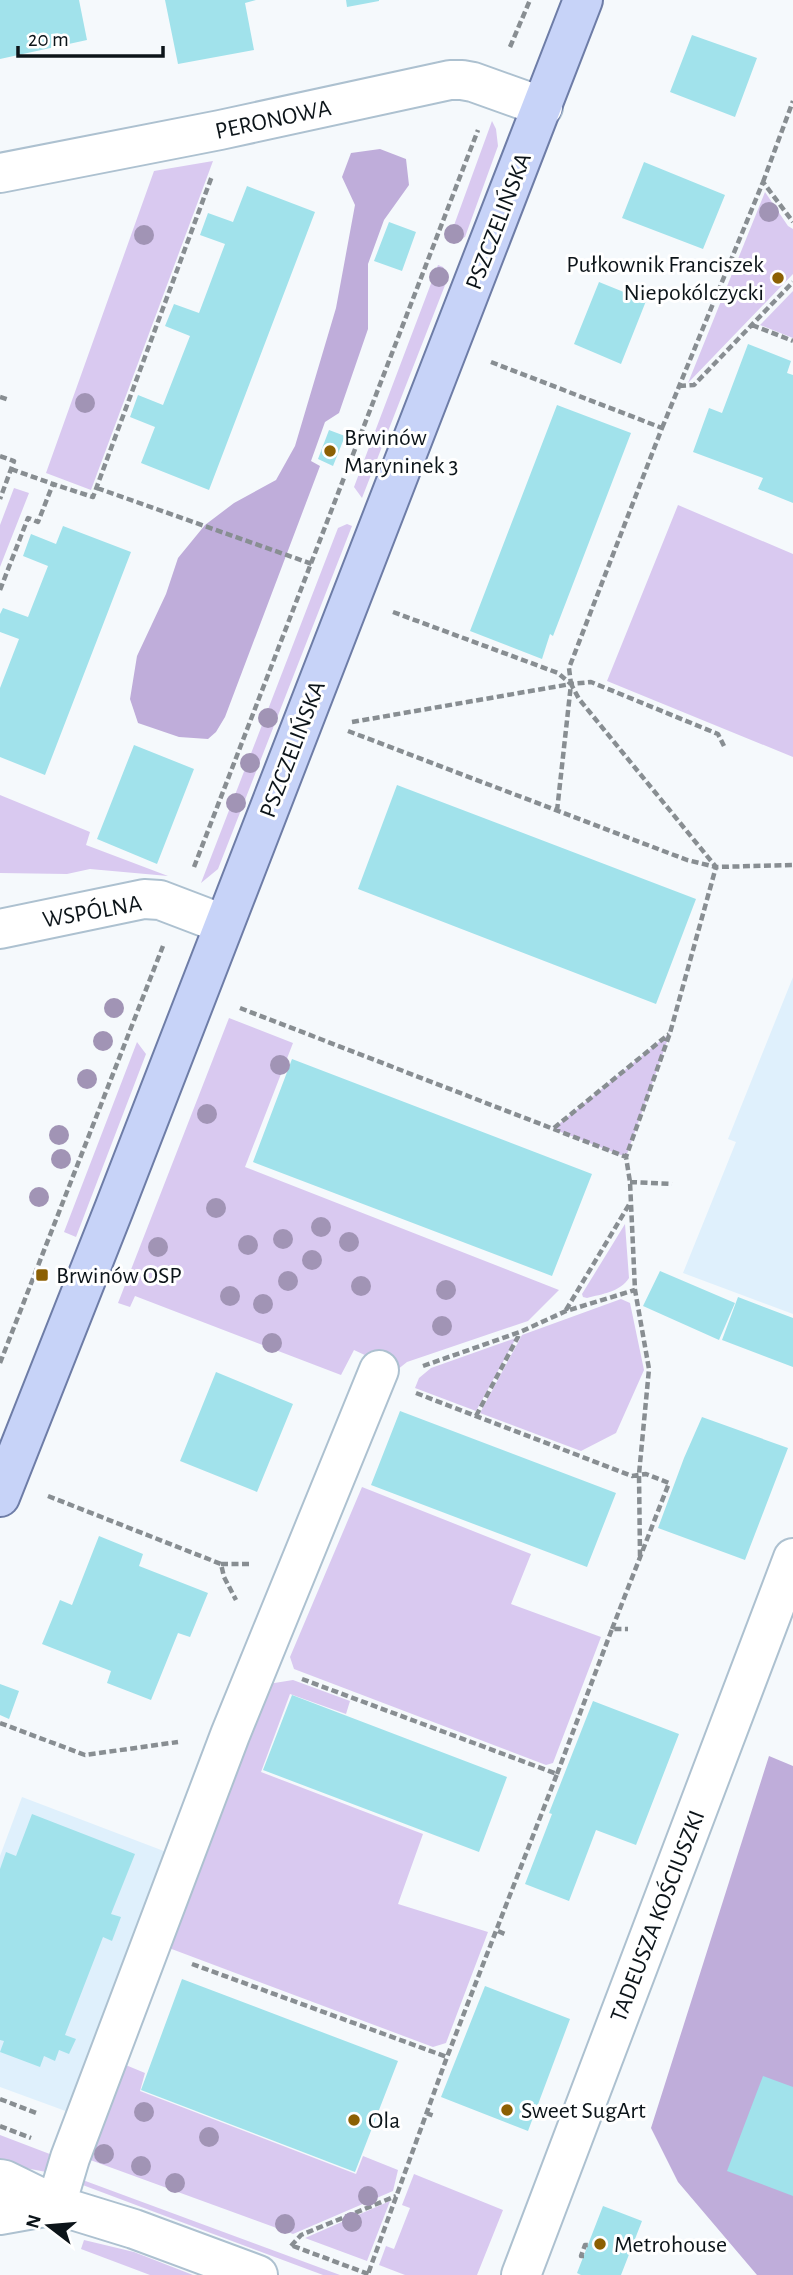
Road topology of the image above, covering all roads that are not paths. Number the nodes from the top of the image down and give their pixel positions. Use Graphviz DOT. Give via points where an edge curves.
graph roads {
  1 [pos="583,0"];
  2 [pos="543,107"];
  3 [pos="0,173"];
  4 [pos="223,925"];
  5 [pos="0,929"];
  6 [pos="397,1370"];
  7 [pos="0,1497"];
  8 [pos="793,1558"];
  9 [pos="0,2179"];
  10 [pos="56,2205"];
  11 [pos="0,2216"];
  12 [pos="258,2275"];
  13 [pos="521,2275"];
  1 -- 2 [label="main road, PSZCZELIŃSKA"];
  2 -- 3 [label="street, PERONOWA" via="473,82 450,80"];
  2 -- 4 [label="main road, PSZCZELIŃSKA"];
  4 -- 5 [label="street, WSPÓLNA" via="160,900 144,899"];
  4 -- 7 [label="main road, PSZCZELIŃSKA"];
  6 -- 10 [label="street" via="230,1735"];
  8 -- 13 [label="street, TADEUSZA KOŚCIUSZKI"];
  9 -- 10 [label="street"];
  10 -- 11 [label="street"];
  10 -- 12 [label="street"];
}
